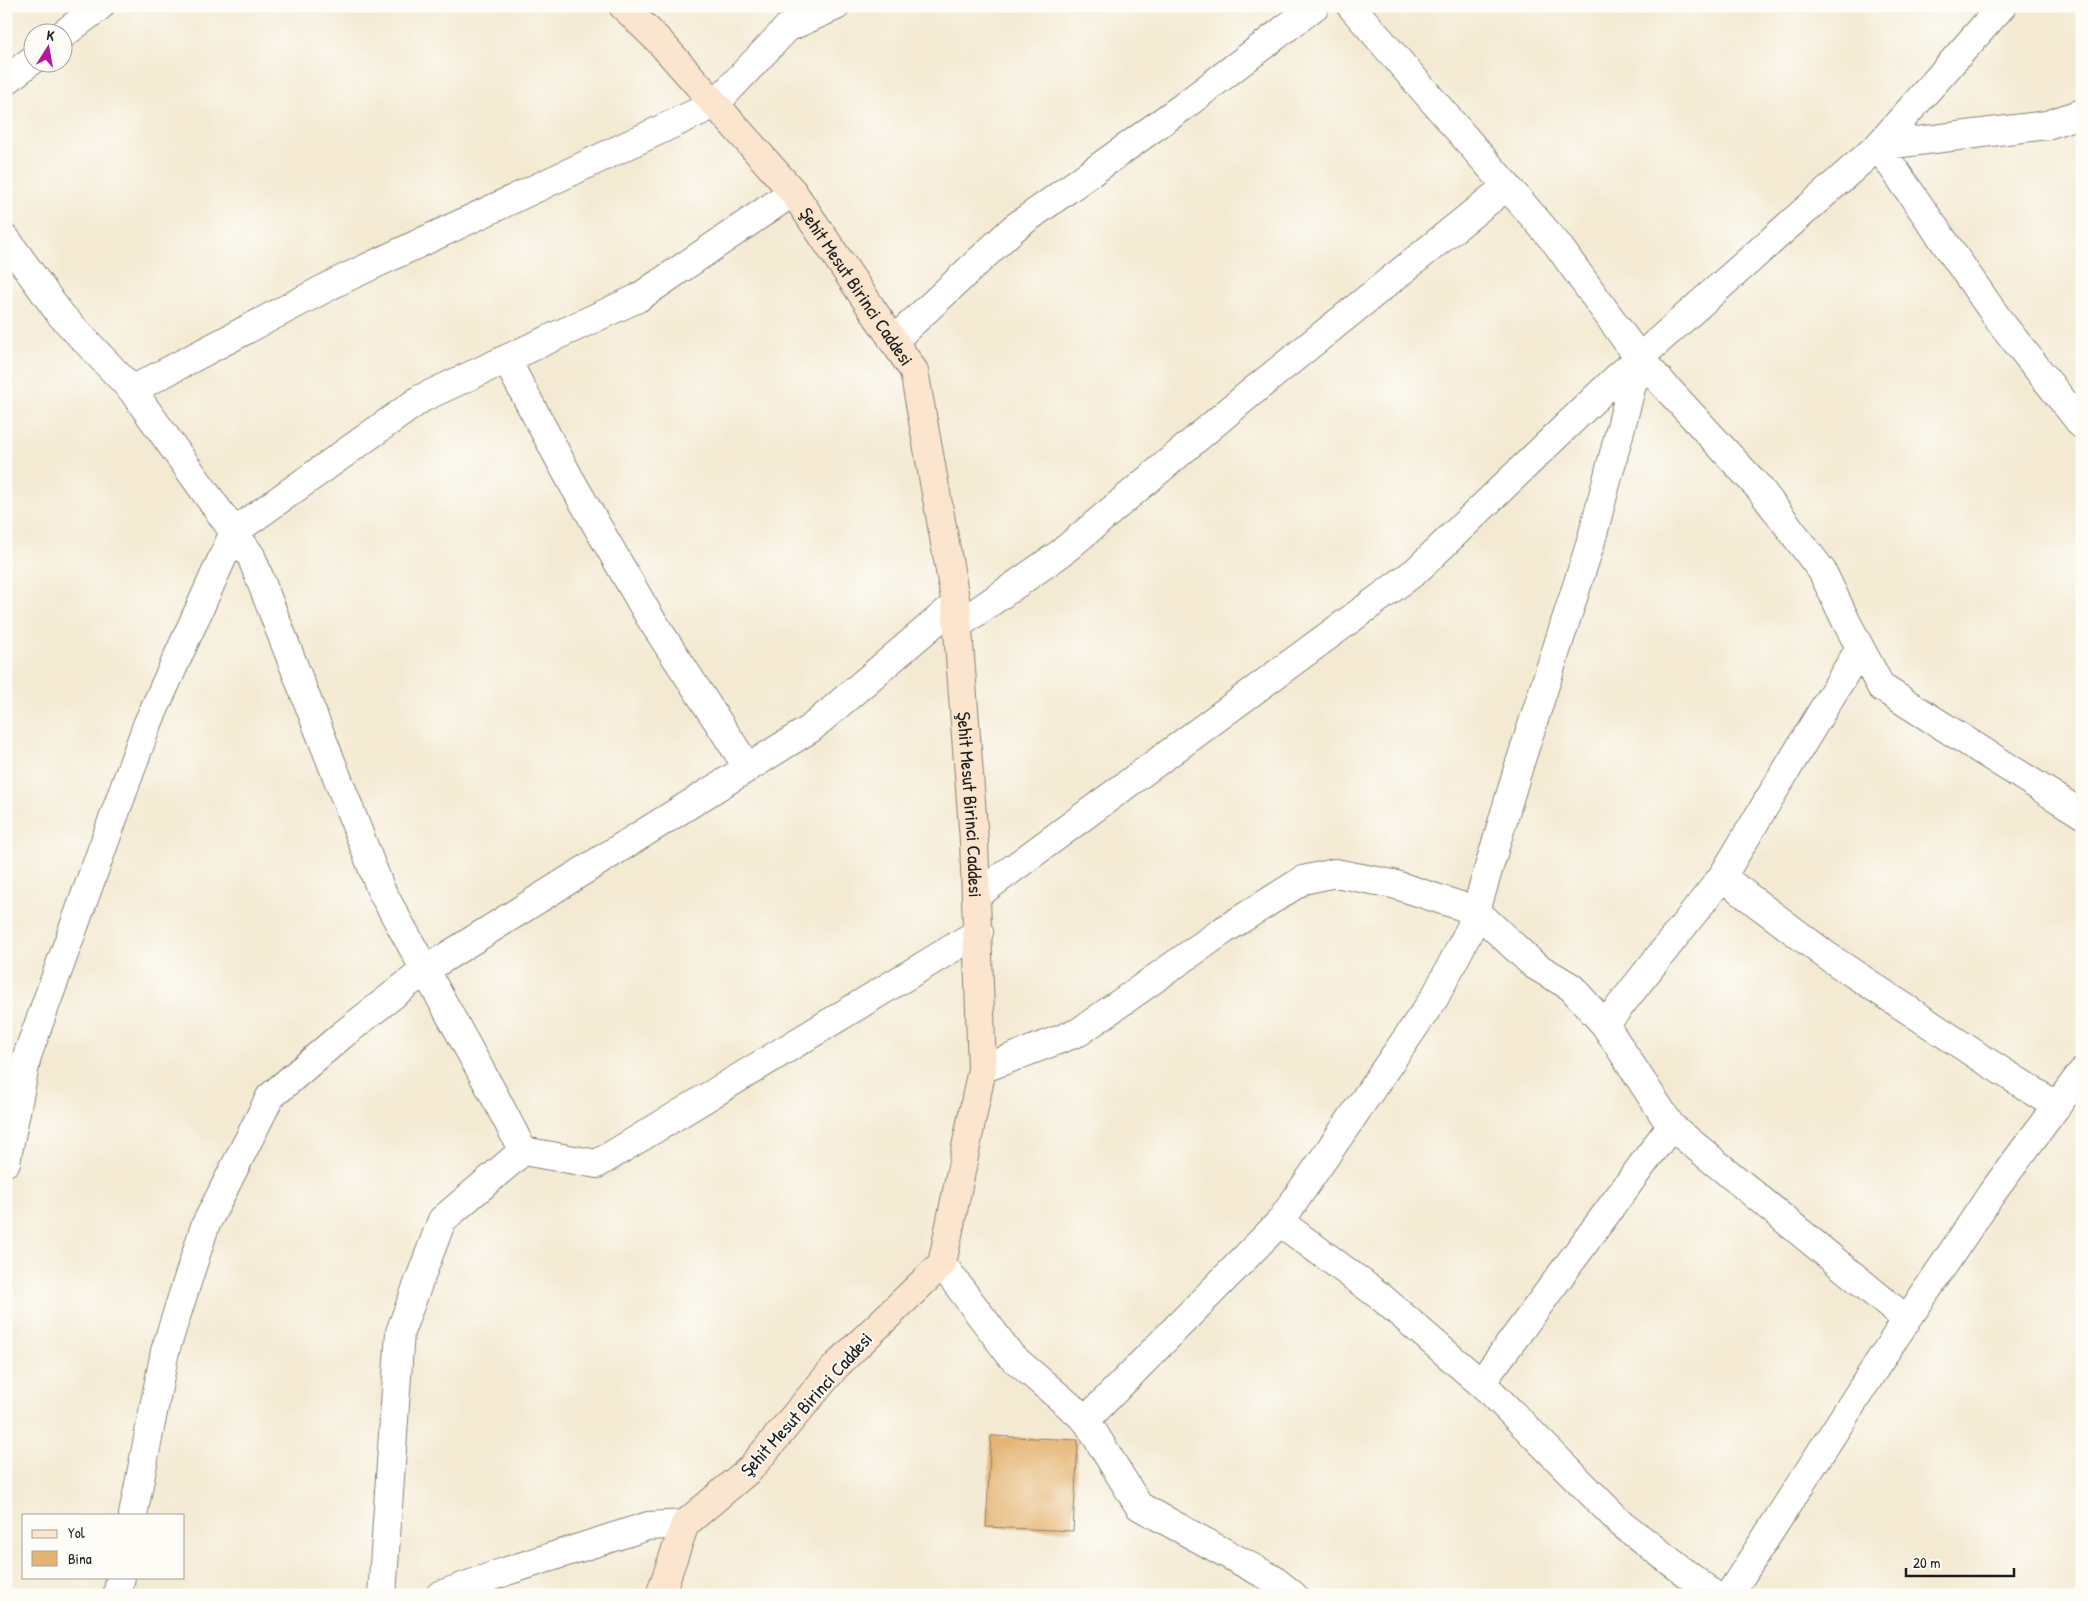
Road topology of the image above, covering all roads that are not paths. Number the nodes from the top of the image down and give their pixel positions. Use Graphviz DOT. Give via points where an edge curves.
graph roads {
  1 [pos="100,6"];
  2 [pos="623,6"];
  3 [pos="836,6"];
  4 [pos="1315,6"];
  5 [pos="1351,6"];
  6 [pos="2002,6"];
  7 [pos="72,27"];
  8 [pos="22,68"];
  9 [pos="6,81"];
  10 [pos="715,104"];
  11 [pos="2082,114"];
  12 [pos="1878,146"];
  13 [pos="1507,186"];
  14 [pos="793,192"];
  15 [pos="6,239"];
  16 [pos="894,341"];
  17 [pos="1639,358"];
  18 [pos="506,359"];
  19 [pos="132,390"];
  20 [pos="2082,425"];
  21 [pos="234,532"];
  22 [pos="957,614"];
  23 [pos="1860,648"];
  24 [pos="748,768"];
  25 [pos="2082,814"];
  26 [pos="1722,877"];
  27 [pos="977,895"];
  28 [pos="1476,911"];
  29 [pos="979,932"];
  30 [pos="425,970"];
  31 [pos="1604,1025"];
  32 [pos="982,1070"];
  33 [pos="2082,1072"];
  34 [pos="2057,1106"];
  35 [pos="1670,1126"];
  36 [pos="523,1151"];
  37 [pos="6,1162"];
  38 [pos="1280,1222"];
  39 [pos="942,1264"];
  40 [pos="1906,1320"];
  41 [pos="1481,1383"];
  42 [pos="1086,1420"];
  43 [pos="133,1514"];
  44 [pos="685,1524"];
  45 [pos="121,1578"];
  46 [pos="118,1595"];
  47 [pos="382,1595"];
  48 [pos="440,1595"];
  49 [pos="660,1595"];
  50 [pos="1293,1595"];
  51 [pos="1714,1595"];
  52 [pos="1729,1595"];
  1 -- 7 [label="street"];
  2 -- 10 [label="main road, Şehit Mesut Birinci Caddesi"];
  3 -- 10 [label="street" via="786,28"];
  4 -- 16 [label="street" via="1184,106 1014,228"];
  5 -- 13 [label="street"];
  6 -- 12 [label="street"];
  8 -- 9 [label="street"];
  10 -- 14 [label="main road, Şehit Mesut Birinci Caddesi"];
  10 -- 19 [label="street" via="339,281"];
  11 -- 12 [label="street" via="2047,125"];
  12 -- 17 [label="street"];
  12 -- 20 [label="street" via="1998,319"];
  13 -- 17 [label="street" via="1557,244"];
  13 -- 22 [label="street" via="1247,396 1061,553"];
  14 -- 16 [label="main road, Şehit Mesut Birinci Caddesi"];
  14 -- 18 [label="street" via="638,298"];
  15 -- 19 [label="street" via="60,314"];
  16 -- 22 [label="main road, Şehit Mesut Birinci Caddesi" via="914,371"];
  17 -- 23 [label="street" via="1760,489 1822,570"];
  17 -- 27 [label="street" via="1416,571"];
  17 -- 28 [label="street" via="1590,545"];
  18 -- 21 [label="street" via="422,398"];
  18 -- 24 [label="street" via="649,616"];
  19 -- 21 [label="street"];
  21 -- 30 [label="street" via="251,556 381,890"];
  21 -- 37 [label="street" via="147,726 27,1056"];
  22 -- 24 [label="street" via="810,729"];
  22 -- 27 [label="main road, Şehit Mesut Birinci Caddesi"];
  23 -- 25 [label="street" via="1882,687"];
  23 -- 26 [label="street"];
  24 -- 30 [label="street"];
  26 -- 31 [label="street"];
  26 -- 34 [label="street" via="1827,956"];
  27 -- 29 [label="main road, Şehit Mesut Birinci Caddesi"];
  28 -- 31 [label="street" via="1534,965 1571,987"];
  28 -- 32 [label="street" via="1393,884 1335,873 1302,880 1224,930 1079,1032"];
  28 -- 38 [label="street" via="1435,997"];
  29 -- 32 [label="main road, Şehit Mesut Birinci Caddesi"];
  29 -- 36 [label="street" via="597,1164"];
  30 -- 36 [label="street"];
  30 -- 43 [label="street" via="270,1097 205,1226 165,1351"];
  31 -- 35 [label="street"];
  32 -- 39 [label="main road, Şehit Mesut Birinci Caddesi"];
  33 -- 34 [label="street"];
  34 -- 40 [label="street"];
  35 -- 40 [label="street"];
  35 -- 41 [label="street"];
  36 -- 47 [label="street" via="442,1220 400,1332"];
  38 -- 41 [label="street" via="1382,1297"];
  38 -- 42 [label="street"];
  39 -- 42 [label="street" via="1011,1356"];
  39 -- 44 [label="main road, Şehit Mesut Birinci Caddesi" via="836,1366 750,1469"];
  40 -- 52 [label="street"];
  41 -- 51 [label="street" via="1622,1524"];
  42 -- 50 [label="street" via="1139,1506 1273,1579"];
  44 -- 48 [label="street" via="648,1526"];
  44 -- 49 [label="main road"];
  45 -- 46 [label="street"];
}
